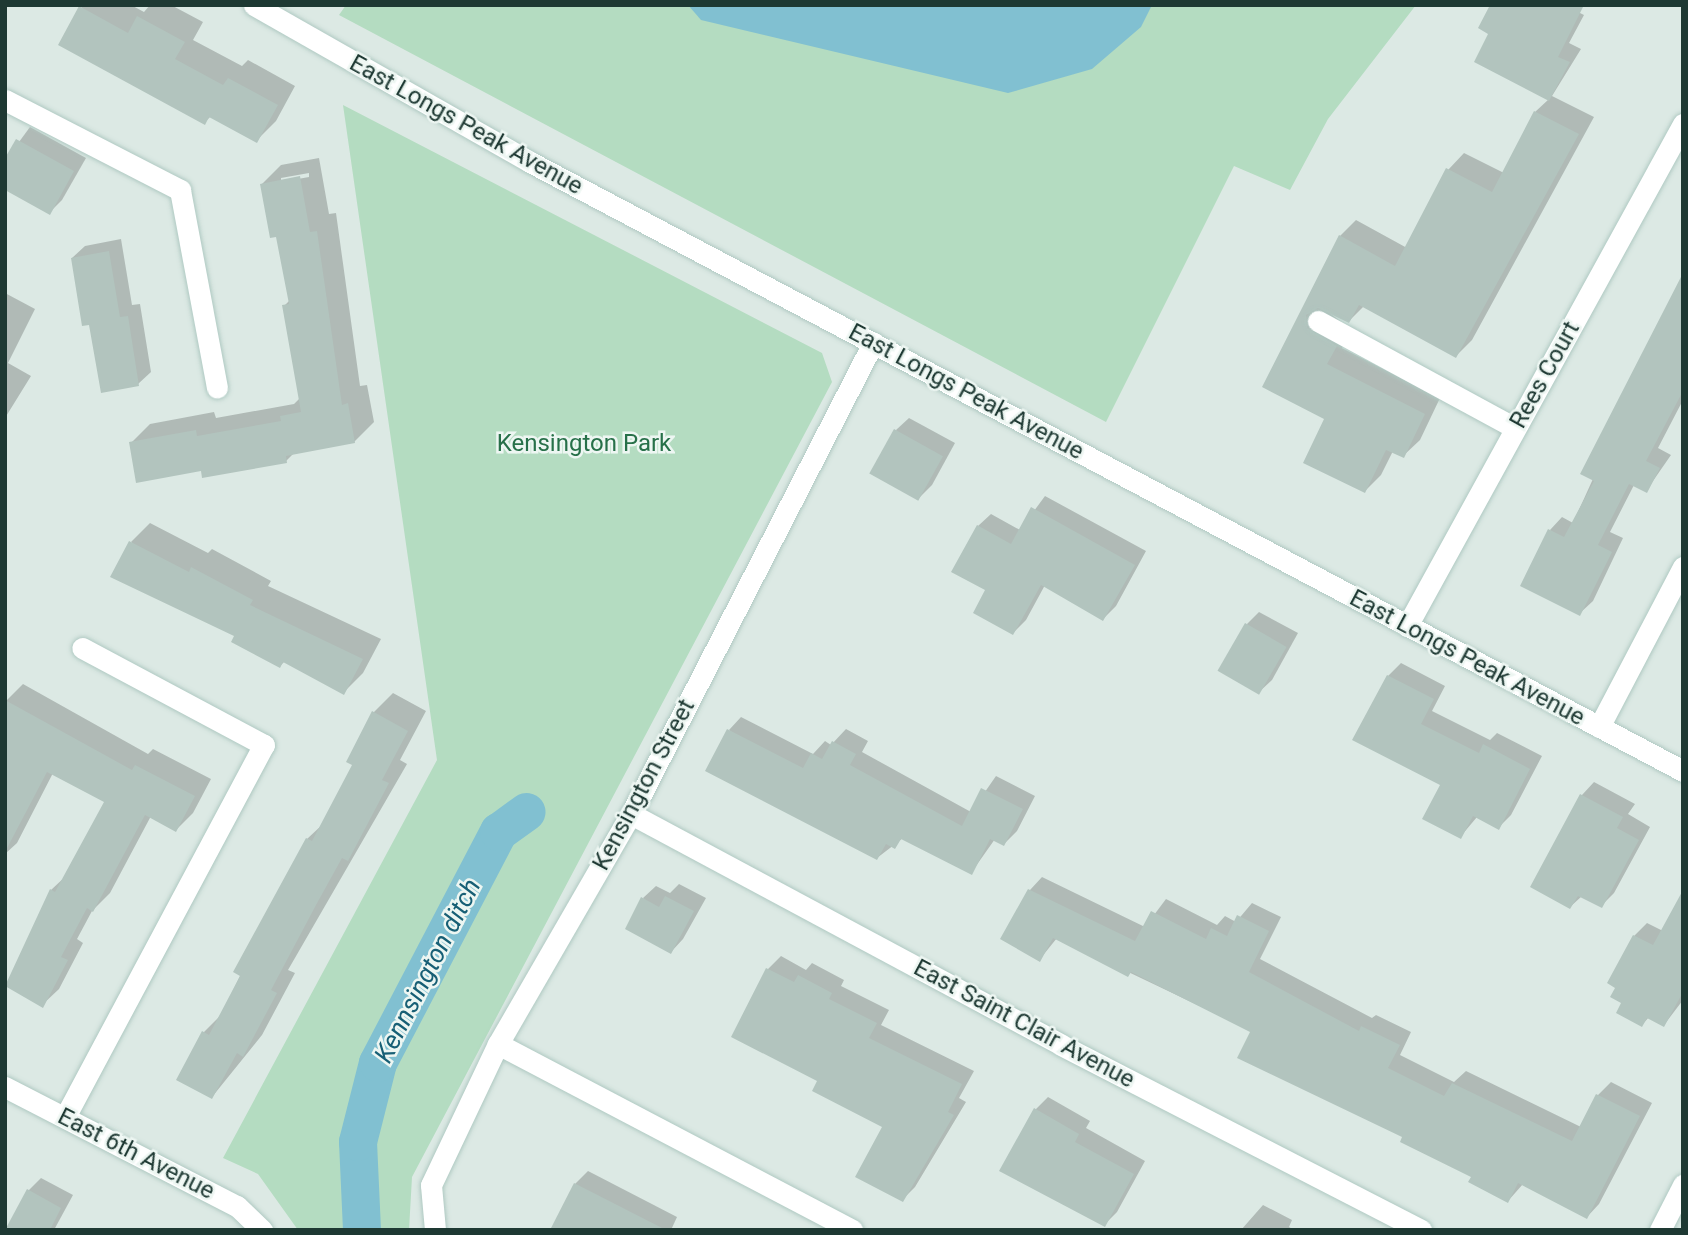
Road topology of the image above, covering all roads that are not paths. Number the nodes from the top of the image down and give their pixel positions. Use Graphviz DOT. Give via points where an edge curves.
graph roads {
  1 [pos="254,5"];
  2 [pos="5,100"];
  3 [pos="1683,124"];
  4 [pos="1318,321"];
  5 [pos="873,342"];
  6 [pos="217,388"];
  7 [pos="1516,428"];
  8 [pos="1683,567"];
  9 [pos="1407,626"];
  10 [pos="82,648"];
  11 [pos="1599,727"];
  12 [pos="1683,771"];
  13 [pos="631,814"];
  14 [pos="498,1044"];
  15 [pos="5,1087"];
  16 [pos="65,1117"];
  17 [pos="1683,1185"];
  18 [pos="262,1230"];
  19 [pos="435,1230"];
  20 [pos="852,1230"];
  21 [pos="1421,1230"];
  22 [pos="1660,1230"];
  1 -- 5 [label="street, East Longs Peak Avenue" via="530,162"];
  2 -- 6 [label="street" via="180,190"];
  3 -- 7 [label="street, Rees Court"];
  4 -- 7 [label="street"];
  5 -- 9 [label="street, East Longs Peak Avenue"];
  5 -- 13 [label="street, Kensington Street"];
  7 -- 9 [label="street, Rees Court"];
  8 -- 11 [label="street"];
  9 -- 11 [label="street, East Longs Peak Avenue"];
  10 -- 16 [label="street" via="264,745"];
  11 -- 12 [label="street, East Longs Peak Avenue"];
  13 -- 14 [label="street, Kensington Street"];
  13 -- 21 [label="street, East Saint Clair Avenue" via="1061,1045"];
  14 -- 19 [label="street, Kensington Street" via="432,1185"];
  14 -- 20 [label="street"];
  15 -- 16 [label="street, East 6th Avenue"];
  16 -- 18 [label="street, East 6th Avenue" via="237,1206"];
  17 -- 22 [label="street"];
}
